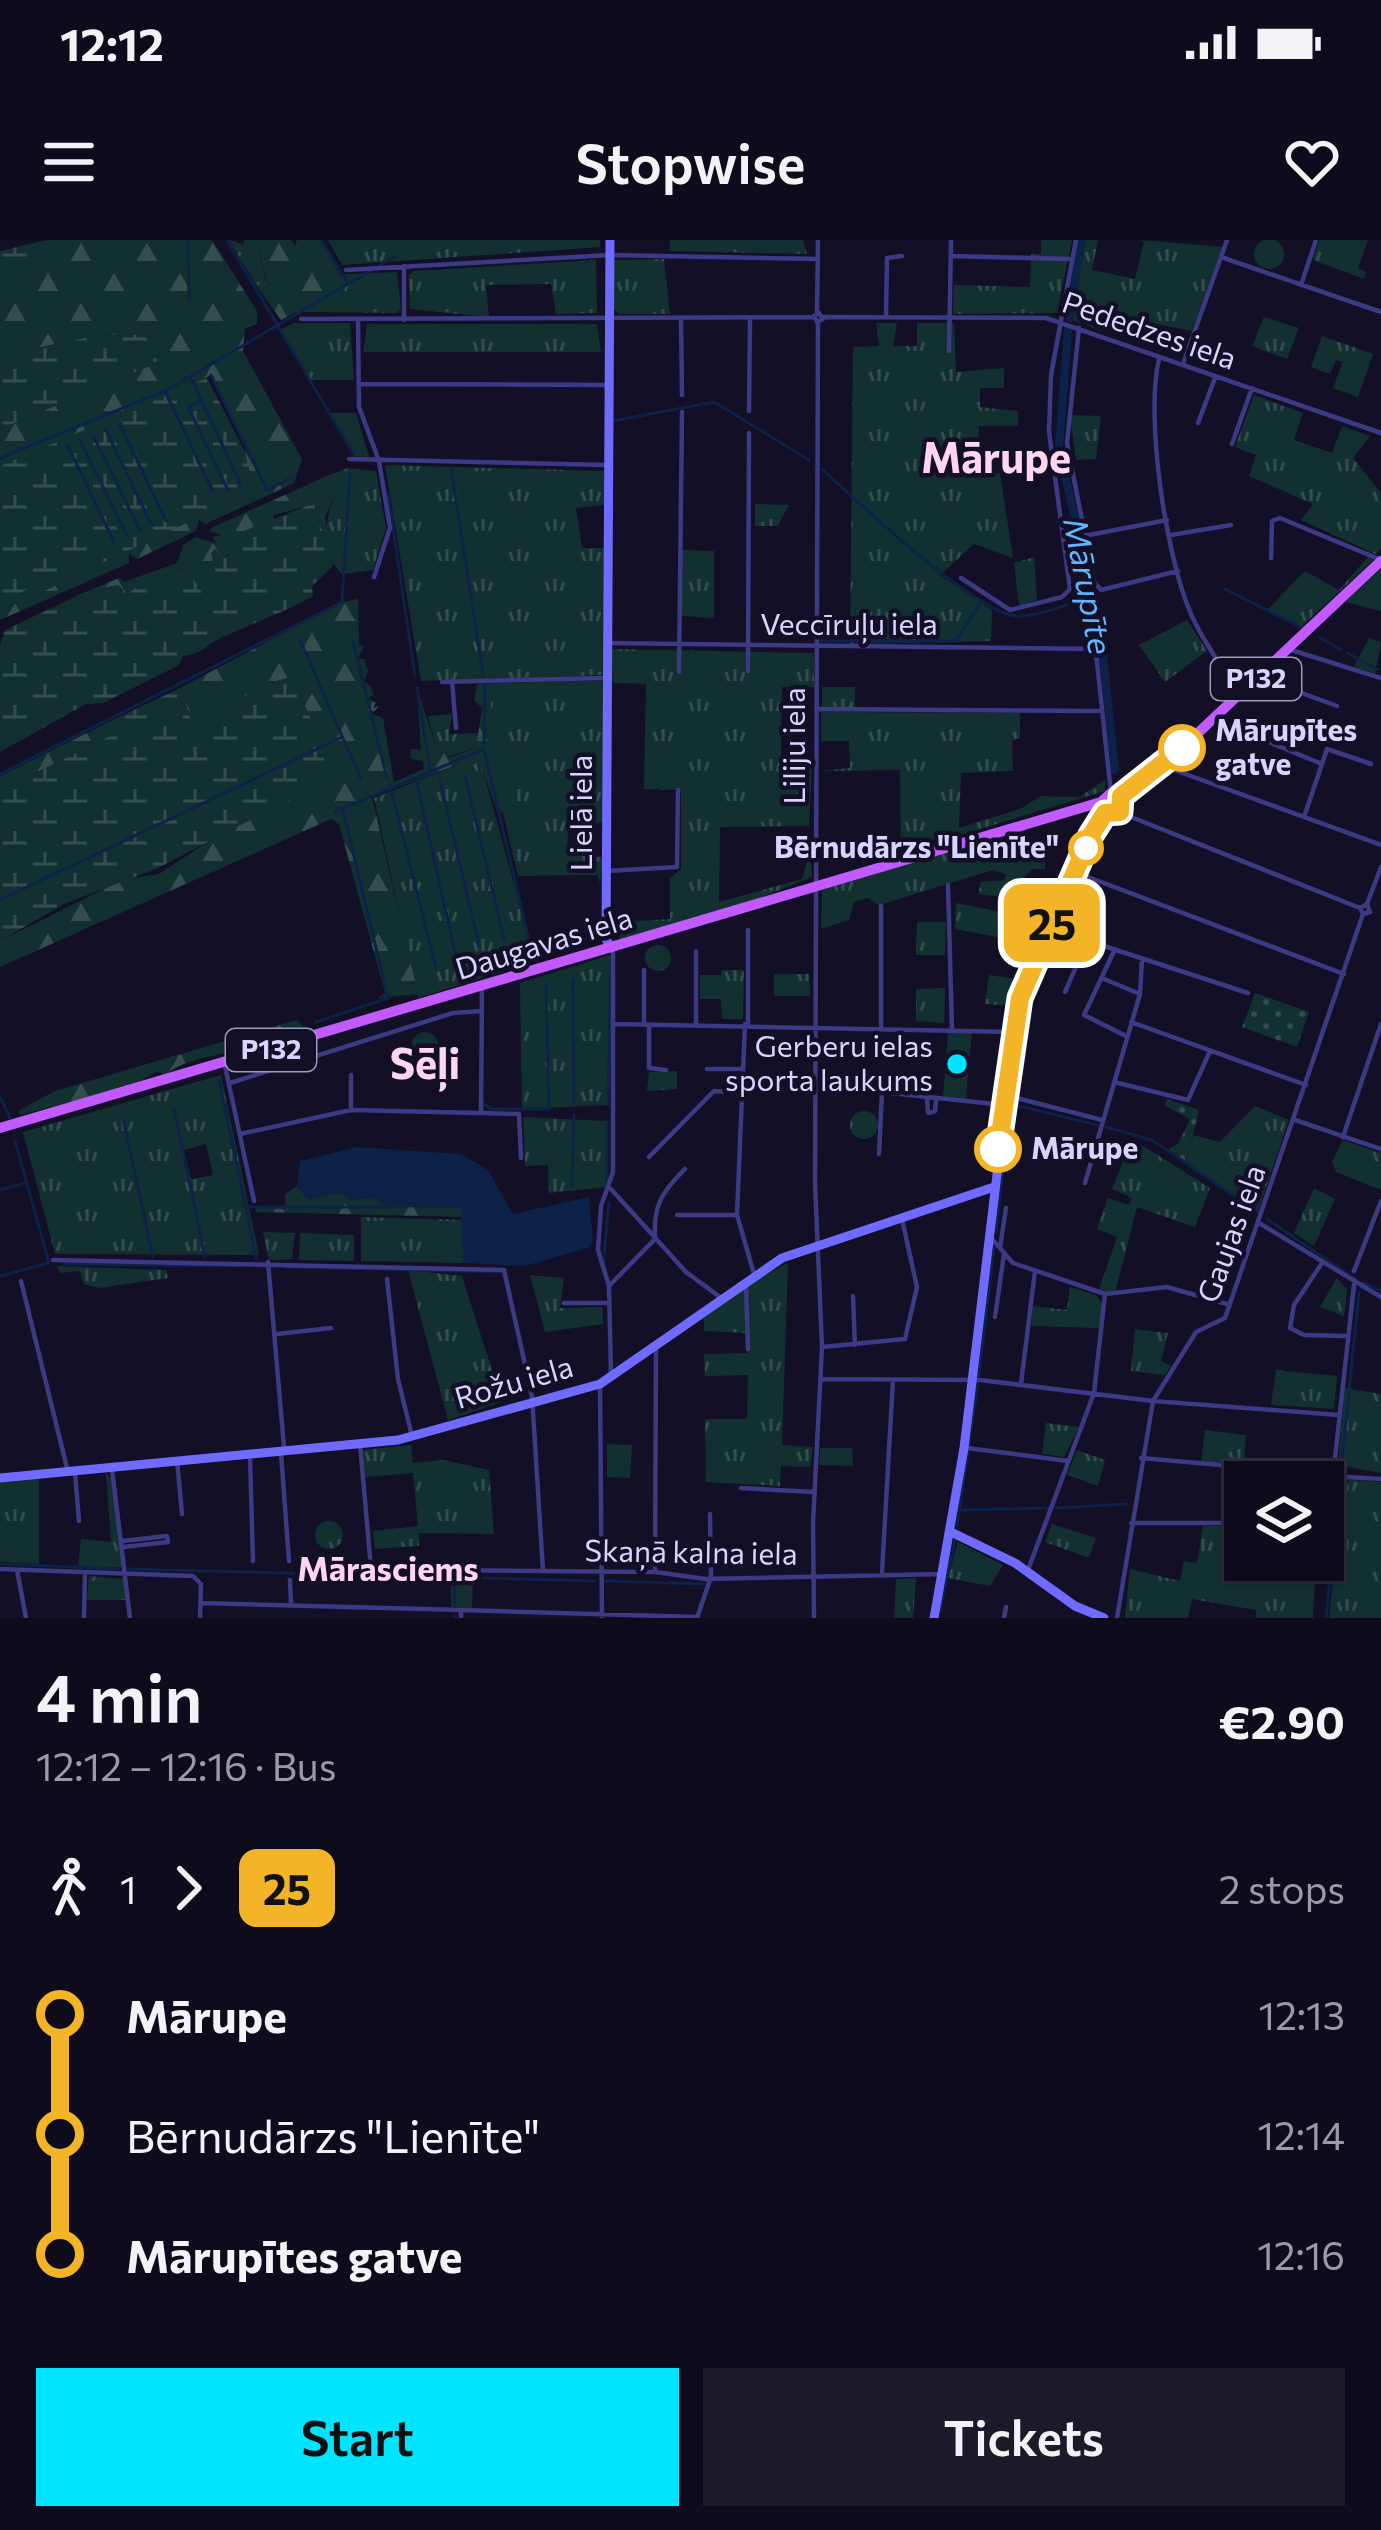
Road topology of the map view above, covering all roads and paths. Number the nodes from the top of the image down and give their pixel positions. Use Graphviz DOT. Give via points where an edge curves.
graph roads {
  1 [pos="610,240"];
  2 [pos="818,240"];
  3 [pos="951,240"];
  4 [pos="1076,240"];
  5 [pos="1227,240"];
  6 [pos="1316,240"];
  7 [pos="610,255"];
  8 [pos="902,256"];
  9 [pos="951,256"];
  10 [pos="1221,257"];
  11 [pos="818,259"];
  12 [pos="1074,259"];
  13 [pos="404,266"];
  14 [pos="346,270"];
  15 [pos="1301,285"];
  16 [pos="1381,312"];
  17 [pos="818,317"];
  18 [pos="886,317"];
  19 [pos="949,317"];
  20 [pos="750,318"];
  21 [pos="610,319"];
  22 [pos="681,319"];
  23 [pos="301,320"];
  24 [pos="358,320"];
  25 [pos="404,320"];
  26 [pos="1060,322"];
  27 [pos="1079,328"];
  28 [pos="949,351"];
  29 [pos="1160,356"];
  30 [pos="1184,364"];
  31 [pos="1216,376"];
  32 [pos="358,385"];
  33 [pos="610,385"];
  34 [pos="1252,388"];
  35 [pos="682,395"];
  36 [pos="749,411"];
  37 [pos="682,412"];
  38 [pos="1198,423"];
  39 [pos="1381,433"];
  40 [pos="749,434"];
  41 [pos="1232,444"];
  42 [pos="349,459"];
  43 [pos="379,461"];
  44 [pos="610,465"];
  45 [pos="1167,520"];
  46 [pos="1231,525"];
  47 [pos="1082,536"];
  48 [pos="1169,536"];
  49 [pos="1271,557"];
  50 [pos="1381,560"];
  51 [pos="1178,571"];
  52 [pos="374,577"];
  53 [pos="961,578"];
  54 [pos="608,643"];
  55 [pos="680,644"];
  56 [pos="748,645"];
  57 [pos="817,646"];
  58 [pos="1288,649"];
  59 [pos="748,671"];
  60 [pos="679,672"];
  61 [pos="1258,677"];
  62 [pos="607,678"];
  63 [pos="1381,679"];
  64 [pos="452,681"];
  65 [pos="442,682"];
  66 [pos="1239,694"];
  67 [pos="1337,706"];
  68 [pos="816,709"];
  69 [pos="1102,711"];
  70 [pos="1213,719"];
  71 [pos="456,728"];
  72 [pos="1322,764"];
  73 [pos="1371,764"];
  74 [pos="1161,765"];
  75 [pos="678,790"];
  76 [pos="1109,801"];
  77 [pos="1120,812"];
  78 [pos="1304,817"];
  79 [pos="1381,844"];
  80 [pos="1381,867"];
  81 [pos="606,871"];
  82 [pos="1075,872"];
  83 [pos="814,885"];
  84 [pos="948,885"];
  85 [pos="881,906"];
  86 [pos="1365,909"];
  87 [pos="1381,914"];
  88 [pos="1050,928"];
  89 [pos="748,930"];
  90 [pos="1086,944"];
  91 [pos="611,948"];
  92 [pos="1115,949"];
  93 [pos="696,951"];
  94 [pos="1142,959"];
  95 [pos="644,970"];
  96 [pos="1344,974"];
  97 [pos="1104,979"];
  98 [pos="482,989"];
  99 [pos="1065,992"];
  100 [pos="1248,992"];
  101 [pos="1140,994"];
  102 [pos="482,1011"];
  103 [pos="1131,1022"];
  104 [pos="614,1024"];
  105 [pos="646,1024"];
  106 [pos="696,1024"];
  107 [pos="746,1024"];
  108 [pos="1381,1024"];
  109 [pos="815,1027"];
  110 [pos="881,1029"];
  111 [pos="952,1030"];
  112 [pos="1013,1032"];
  113 [pos="1126,1036"];
  114 [pos="1210,1051"];
  115 [pos="224,1063"];
  116 [pos="707,1069"];
  117 [pos="743,1069"];
  118 [pos="666,1070"];
  119 [pos="351,1075"];
  120 [pos="1114,1082"];
  121 [pos="230,1083"];
  122 [pos="1307,1085"];
  123 [pos="742,1093"];
  124 [pos="926,1096"];
  125 [pos="936,1097"];
  126 [pos="1004,1100"];
  127 [pos="351,1110"];
  128 [pos="481,1113"];
  129 [pos="1102,1120"];
  130 [pos="1295,1120"];
  131 [pos="0,1128"];
  132 [pos="240,1134"];
  133 [pos="1343,1137"];
  134 [pos="1381,1149"];
  135 [pos="879,1154"];
  136 [pos="649,1157"];
  137 [pos="521,1158"];
  138 [pos="685,1169"];
  139 [pos="1085,1183"];
  140 [pos="994,1186"];
  141 [pos="611,1189"];
  142 [pos="254,1201"];
  143 [pos="1381,1201"];
  144 [pos="1006,1208"];
  145 [pos="901,1214"];
  146 [pos="676,1215"];
  147 [pos="737,1215"];
  148 [pos="652,1219"];
  149 [pos="1259,1222"];
  150 [pos="642,1224"];
  151 [pos="1003,1234"];
  152 [pos="991,1239"];
  153 [pos="656,1240"];
  154 [pos="816,1243"];
  155 [pos="1002,1251"];
  156 [pos="53,1260"];
  157 [pos="268,1262"];
  158 [pos="1322,1263"];
  159 [pos="1035,1271"];
  160 [pos="1354,1271"];
  161 [pos="750,1276"];
  162 [pos="387,1279"];
  163 [pos="21,1281"];
  164 [pos="1354,1285"];
  165 [pos="609,1286"];
  166 [pos="1105,1294"];
  167 [pos="854,1296"];
  168 [pos="720,1297"];
  169 [pos="1381,1297"];
  170 [pos="608,1303"];
  171 [pos="564,1304"];
  172 [pos="1230,1305"];
  173 [pos="994,1317"];
  174 [pos="331,1328"];
  175 [pos="275,1334"];
  176 [pos="1346,1336"];
  177 [pos="655,1345"];
  178 [pos="855,1345"];
  179 [pos="822,1347"];
  180 [pos="748,1349"];
  181 [pos="821,1379"];
  182 [pos="606,1380"];
  183 [pos="893,1380"];
  184 [pos="973,1380"];
  185 [pos="1021,1384"];
  186 [pos="1094,1393"];
  187 [pos="532,1400"];
  188 [pos="1153,1401"];
  189 [pos="1340,1414"];
  190 [pos="413,1438"];
  191 [pos="360,1444"];
  192 [pos="964,1448"];
  193 [pos="283,1450"];
  194 [pos="250,1453"];
  195 [pos="1141,1458"];
  196 [pos="177,1460"];
  197 [pos="1068,1461"];
  198 [pos="1335,1461"];
  199 [pos="1224,1465"];
  200 [pos="107,1467"];
  201 [pos="71,1471"];
  202 [pos="0,1478"];
  203 [pos="1346,1478"];
  204 [pos="1381,1479"];
  205 [pos="741,1488"];
  206 [pos="814,1492"];
  207 [pos="182,1514"];
  208 [pos="710,1514"];
  209 [pos="79,1521"];
  210 [pos="1131,1523"];
  211 [pos="1224,1523"];
  212 [pos="950,1532"];
  213 [pos="123,1544"];
  214 [pos="289,1561"];
  215 [pos="253,1562"];
  216 [pos="0,1569"];
  217 [pos="17,1570"];
  218 [pos="417,1570"];
  219 [pos="438,1570"];
  220 [pos="1028,1570"];
  221 [pos="543,1571"];
  222 [pos="600,1572"];
  223 [pos="655,1572"];
  224 [pos="85,1573"];
  225 [pos="126,1574"];
  226 [pos="882,1574"];
  227 [pos="943,1574"];
  228 [pos="711,1577"];
  229 [pos="815,1578"];
  230 [pos="290,1580"];
  231 [pos="201,1603"];
  232 [pos="291,1605"];
  233 [pos="1006,1607"];
  234 [pos="461,1614"];
  235 [pos="602,1616"];
  236 [pos="697,1617"];
  237 [pos="26,1618"];
  238 [pos="84,1618"];
  239 [pos="130,1618"];
  240 [pos="200,1618"];
  241 [pos="814,1618"];
  242 [pos="934,1618"];
  243 [pos="1004,1618"];
  244 [pos="1104,1618"];
  245 [pos="1117,1618"];
  1 -- 7 [label="street, Lielā iela"];
  2 -- 11 [label="street, Liliju iela"];
  3 -- 9 [label="street"];
  4 -- 12 [label="street"];
  5 -- 10 [label="street"];
  6 -- 15 [label="street"];
  7 -- 11 [label="street"];
  7 -- 13 [label="street"];
  7 -- 21 [label="street, Lielā iela"];
  8 -- 18 [label="street" via="886,257"];
  9 -- 12 [label="street"];
  9 -- 19 [label="street"];
  10 -- 15 [label="street"];
  10 -- 30 [label="street"];
  11 -- 17 [label="street, Liliju iela"];
  12 -- 26 [label="street"];
  13 -- 14 [label="street"];
  13 -- 25 [label="street"];
  15 -- 16 [label="street"];
  17 -- 18 [label="street, Pededzes iela"];
  17 -- 20 [label="street, Pededzes iela"];
  17 -- 57 [label="street, Liliju iela"];
  18 -- 19 [label="street, Pededzes iela"];
  19 -- 26 [label="street, Pededzes iela"];
  19 -- 28 [label="street"];
  20 -- 22 [label="street, Pededzes iela"];
  20 -- 36 [label="street"];
  21 -- 22 [label="street, Pededzes iela"];
  21 -- 25 [label="street, Pededzes iela"];
  21 -- 33 [label="street, Lielā iela"];
  22 -- 35 [label="street"];
  23 -- 24 [label="street, Pededzes iela"];
  24 -- 25 [label="street, Pededzes iela"];
  24 -- 32 [label="street"];
  26 -- 27 [label="street, Pededzes iela"];
  26 -- 53 [label="street" via="1049,432 1069,592 1010,610"];
  27 -- 29 [label="street, Pededzes iela"];
  27 -- 47 [label="street" via="1066,418"];
  29 -- 30 [label="street, Pededzes iela"];
  29 -- 45 [label="street" via="1151,422"];
  30 -- 31 [label="street, Pededzes iela"];
  31 -- 34 [label="street, Pededzes iela"];
  31 -- 38 [label="street"];
  32 -- 33 [label="street"];
  32 -- 43 [label="street"];
  33 -- 44 [label="street, Lielā iela"];
  34 -- 39 [label="street, Pededzes iela"];
  34 -- 41 [label="street"];
  37 -- 55 [label="street"];
  40 -- 56 [label="street"];
  42 -- 43 [label="street"];
  43 -- 44 [label="street"];
  43 -- 52 [label="street" via="390,528"];
  44 -- 54 [label="street, Lielā iela"];
  45 -- 47 [label="street"];
  45 -- 48 [label="street"];
  46 -- 48 [label="street"];
  47 -- 51 [label="street" via="1099,590"];
  48 -- 51 [label="street"];
  49 -- 50 [label="street" via="1272,521 1280,518"];
  50 -- 58 [label="main road, Daugavas iela / P132"];
  51 -- 66 [label="street" via="1192,618"];
  54 -- 55 [label="street, Veccīruļu iela"];
  54 -- 62 [label="street, Lielā iela"];
  55 -- 56 [label="street, Veccīruļu iela"];
  55 -- 60 [label="street"];
  56 -- 57 [label="street, Veccīruļu iela"];
  56 -- 59 [label="street"];
  57 -- 68 [label="street, Liliju iela"];
  57 -- 69 [label="street, Veccīruļu iela" via="1090,649"];
  58 -- 61 [label="main road, Daugavas iela / P132"];
  58 -- 63 [label="street"];
  61 -- 66 [label="main road, Daugavas iela / P132"];
  61 -- 67 [label="street"];
  62 -- 64 [label="street"];
  62 -- 81 [label="street, Lielā iela"];
  64 -- 65 [label="street"];
  64 -- 71 [label="street"];
  66 -- 70 [label="main road, Daugavas iela / P132"];
  68 -- 69 [label="street"];
  68 -- 83 [label="street, Liliju iela"];
  69 -- 76 [label="street"];
  70 -- 72 [label="street"];
  70 -- 74 [label="main road, Daugavas iela / P132"];
  72 -- 73 [label="street" via="1330,748"];
  72 -- 78 [label="street"];
  74 -- 76 [label="main road, Daugavas iela / P132"];
  74 -- 78 [label="street"];
  75 -- 81 [label="street" via="676,867"];
  76 -- 77 [label="main road"];
  76 -- 82 [label="street"];
  76 -- 83 [label="main road, Daugavas iela / P132"];
  77 -- 86 [label="street"];
  78 -- 79 [label="street"];
  80 -- 86 [label="street, Gaujas iela"];
  81 -- 91 [label="street, Lielā iela"];
  82 -- 88 [label="street"];
  82 -- 96 [label="street"];
  83 -- 91 [label="main road, Daugavas iela / P132"];
  83 -- 109 [label="street, Liliju iela"];
  84 -- 111 [label="street"];
  85 -- 110 [label="street"];
  86 -- 87 [label="street"];
  86 -- 96 [label="street, Gaujas iela"];
  88 -- 90 [label="street"];
  88 -- 112 [label="street"];
  89 -- 107 [label="street"];
  90 -- 92 [label="street"];
  90 -- 99 [label="street"];
  91 -- 98 [label="main road, Daugavas iela / P132"];
  91 -- 104 [label="street, Lielā iela"];
  92 -- 94 [label="street"];
  92 -- 97 [label="street"];
  93 -- 106 [label="street"];
  94 -- 100 [label="street"];
  94 -- 101 [label="street"];
  95 -- 105 [label="street"];
  96 -- 122 [label="street, Gaujas iela"];
  97 -- 101 [label="street"];
  97 -- 113 [label="street" via="1084,1015"];
  98 -- 102 [label="street"];
  98 -- 115 [label="main road, Daugavas iela / P132"];
  101 -- 103 [label="street"];
  102 -- 121 [label="street" via="453,1013"];
  102 -- 128 [label="street"];
  103 -- 113 [label="street"];
  103 -- 114 [label="street"];
  104 -- 105 [label="street"];
  104 -- 141 [label="street, Lielā iela"];
  105 -- 106 [label="street"];
  105 -- 118 [label="street" via="649,1068"];
  106 -- 107 [label="street"];
  107 -- 109 [label="street"];
  107 -- 117 [label="street"];
  108 -- 133 [label="street"];
  109 -- 110 [label="street"];
  109 -- 154 [label="street, Liliju iela"];
  110 -- 111 [label="street"];
  111 -- 112 [label="street"];
  112 -- 126 [label="street"];
  113 -- 120 [label="street"];
  114 -- 120 [label="street" via="1188,1100"];
  114 -- 122 [label="street"];
  115 -- 121 [label="street"];
  115 -- 131 [label="main road, Daugavas iela / P132"];
  116 -- 117 [label="street"];
  117 -- 123 [label="street"];
  119 -- 127 [label="street"];
  120 -- 129 [label="street"];
  121 -- 132 [label="street"];
  122 -- 130 [label="street, Gaujas iela"];
  123 -- 136 [label="street" via="715,1091"];
  123 -- 147 [label="street"];
  124 -- 125 [label="street"];
  124 -- 125 [label="street" via="928,1113"];
  124 -- 135 [label="street" via="882,1092"];
  125 -- 126 [label="street"];
  126 -- 129 [label="street"];
  126 -- 140 [label="street"];
  127 -- 128 [label="street"];
  127 -- 132 [label="street"];
  128 -- 137 [label="street" via="519,1114"];
  129 -- 139 [label="street"];
  130 -- 133 [label="street"];
  130 -- 149 [label="street, Gaujas iela"];
  132 -- 142 [label="street"];
  133 -- 134 [label="street"];
  138 -- 148 [label="street" via="658,1199"];
  140 -- 145 [label="street, Rožu iela"];
  140 -- 152 [label="street"];
  141 -- 150 [label="street"];
  141 -- 165 [label="street, Lielā iela" via="601,1206 598,1250"];
  143 -- 160 [label="street"];
  144 -- 151 [label="street"];
  145 -- 154 [label="street, Rožu iela"];
  145 -- 178 [label="street" via="917,1288 905,1339"];
  146 -- 147 [label="street"];
  147 -- 161 [label="street"];
  148 -- 150 [label="street"];
  148 -- 153 [label="street"];
  149 -- 158 [label="street"];
  149 -- 172 [label="street, Gaujas iela"];
  150 -- 153 [label="street"];
  151 -- 152 [label="street"];
  151 -- 155 [label="street"];
  152 -- 155 [label="street"];
  152 -- 184 [label="street"];
  153 -- 165 [label="street"];
  153 -- 168 [label="street"];
  154 -- 161 [label="street, Rožu iela"];
  154 -- 179 [label="street, Liliju iela"];
  155 -- 159 [label="street"];
  155 -- 173 [label="street"];
  156 -- 157 [label="street"];
  157 -- 175 [label="street"];
  157 -- 187 [label="street" via="504,1270"];
  158 -- 164 [label="street"];
  158 -- 176 [label="street" via="1294,1305 1291,1328"];
  159 -- 166 [label="street"];
  159 -- 185 [label="street"];
  161 -- 168 [label="street, Rožu iela"];
  161 -- 180 [label="street"];
  162 -- 190 [label="street"];
  163 -- 201 [label="street"];
  164 -- 169 [label="street"];
  164 -- 176 [label="street"];
  165 -- 170 [label="street, Lielā iela"];
  166 -- 172 [label="street" via="1168,1287"];
  166 -- 186 [label="street"];
  167 -- 178 [label="street"];
  168 -- 177 [label="street, Rožu iela"];
  170 -- 171 [label="street"];
  170 -- 182 [label="street, Lielā iela"];
  172 -- 188 [label="street, Gaujas iela" via="1222,1324 1196,1332"];
  174 -- 175 [label="street"];
  175 -- 193 [label="street"];
  176 -- 189 [label="street"];
  177 -- 182 [label="street, Rožu iela"];
  177 -- 223 [label="street"];
  178 -- 179 [label="street"];
  179 -- 181 [label="street, Liliju iela"];
  181 -- 183 [label="street"];
  181 -- 206 [label="street, Liliju iela"];
  182 -- 187 [label="street, Rožu iela"];
  182 -- 222 [label="street, Lielā iela"];
  183 -- 184 [label="street"];
  183 -- 226 [label="street"];
  184 -- 185 [label="street"];
  184 -- 192 [label="street"];
  185 -- 186 [label="street"];
  186 -- 188 [label="street"];
  186 -- 197 [label="street"];
  187 -- 190 [label="street, Rožu iela"];
  187 -- 221 [label="street"];
  188 -- 189 [label="street"];
  188 -- 195 [label="street, Gaujas iela"];
  189 -- 198 [label="street"];
  190 -- 191 [label="street, Rožu iela"];
  191 -- 193 [label="street, Rožu iela"];
  191 -- 218 [label="street" via="371,1568"];
  192 -- 197 [label="street"];
  192 -- 212 [label="street"];
  193 -- 194 [label="street, Rožu iela"];
  193 -- 214 [label="street"];
  194 -- 196 [label="street, Rožu iela"];
  194 -- 215 [label="street"];
  195 -- 199 [label="street"];
  195 -- 210 [label="street, Gaujas iela"];
  196 -- 200 [label="street, Rožu iela"];
  196 -- 207 [label="street"];
  197 -- 220 [label="street"];
  200 -- 201 [label="street, Rožu iela"];
  200 -- 213 [label="street"];
  201 -- 202 [label="street, Rožu iela"];
  201 -- 209 [label="street"];
  203 -- 204 [label="street"];
  205 -- 206 [label="street"];
  206 -- 229 [label="street, Liliju iela"];
  208 -- 228 [label="street"];
  210 -- 211 [label="street"];
  210 -- 245 [label="street, Gaujas iela"];
  212 -- 220 [label="street"];
  212 -- 227 [label="street"];
  213 -- 213 [label="street" via="167,1536 168,1543"];
  213 -- 225 [label="street"];
  216 -- 217 [label="street"];
  217 -- 224 [label="street"];
  217 -- 237 [label="street"];
  219 -- 221 [label="street, Skaņā kalna iela"];
  220 -- 244 [label="street"];
  221 -- 222 [label="street, Skaņā kalna iela"];
  222 -- 223 [label="street, Skaņā kalna iela"];
  222 -- 235 [label="street, Lielā iela"];
  223 -- 228 [label="street, Skaņā kalna iela"];
  224 -- 225 [label="street"];
  224 -- 238 [label="street"];
  225 -- 231 [label="street" via="199,1580"];
  225 -- 239 [label="street"];
  226 -- 227 [label="street, Skaņā kalna iela"];
  226 -- 229 [label="street, Skaņā kalna iela"];
  227 -- 242 [label="street"];
  228 -- 229 [label="street, Skaņā kalna iela"];
  228 -- 236 [label="street"];
  229 -- 241 [label="street, Liliju iela"];
  230 -- 232 [label="street"];
  231 -- 232 [label="street"];
  231 -- 240 [label="street"];
  232 -- 234 [label="street"];
  233 -- 243 [label="street"];
  234 -- 235 [label="street"];
  235 -- 236 [label="street"];
}
